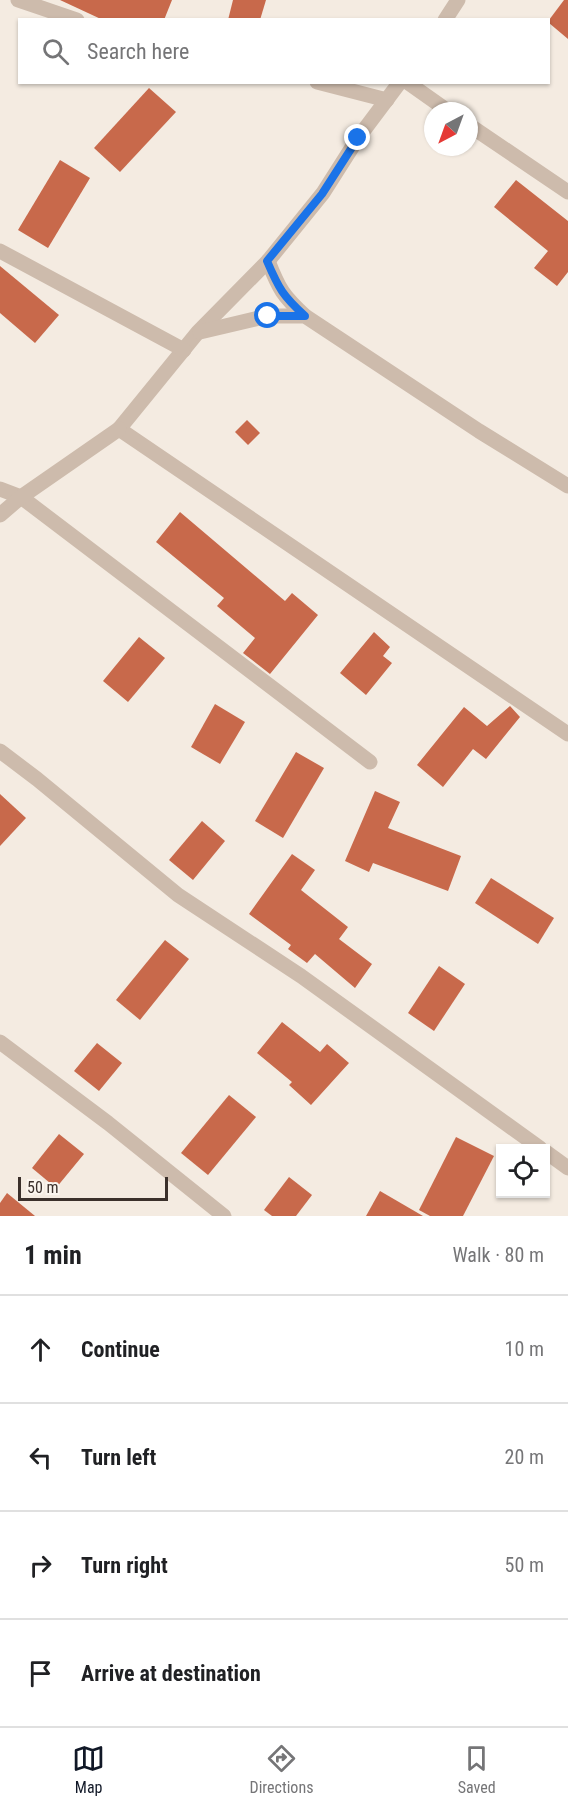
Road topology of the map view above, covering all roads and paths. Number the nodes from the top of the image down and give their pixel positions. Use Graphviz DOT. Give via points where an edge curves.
graph roads {
  1 [pos="18,0"];
  2 [pos="458,0"];
  3 [pos="71,18"];
  4 [pos="446,18"];
  5 [pos="325,84"];
  6 [pos="399,84"];
  7 [pos="409,84"];
  8 [pos="387,100"];
  9 [pos="435,102"];
  10 [pos="478,131"];
  11 [pos="568,192"];
  12 [pos="0,251"];
  13 [pos="267,261"];
  14 [pos="305,316"];
  15 [pos="198,332"];
  16 [pos="184,350"];
  17 [pos="119,429"];
  18 [pos="568,486"];
  19 [pos="0,489"];
  20 [pos="21,497"];
  21 [pos="0,515"];
  22 [pos="568,734"];
  23 [pos="0,751"];
  24 [pos="370,762"];
  25 [pos="0,1042"];
  26 [pos="533,1144"];
  27 [pos="550,1155"];
  28 [pos="568,1168"];
  29 [pos="217,1214"];
  1 -- 3 [label="street"];
  2 -- 4 [label="street"];
  5 -- 8 [label="street"];
  6 -- 8 [label="street"];
  7 -- 9 [label="street"];
  8 -- 13 [label="street" via="322,194"];
  10 -- 11 [label="street"];
  12 -- 16 [label="street"];
  13 -- 14 [label="street" via="286,299"];
  13 -- 15 [label="street"];
  14 -- 15 [label="street" via="268,316"];
  14 -- 18 [label="street"];
  15 -- 16 [label="street"];
  16 -- 17 [label="street"];
  17 -- 20 [label="street"];
  17 -- 22 [label="street"];
  19 -- 20 [label="street"];
  20 -- 21 [label="street"];
  20 -- 24 [label="street"];
  23 -- 26 [label="street" via="178,895 301,976"];
  25 -- 29 [label="street" via="108,1123"];
  27 -- 28 [label="street"];
}
